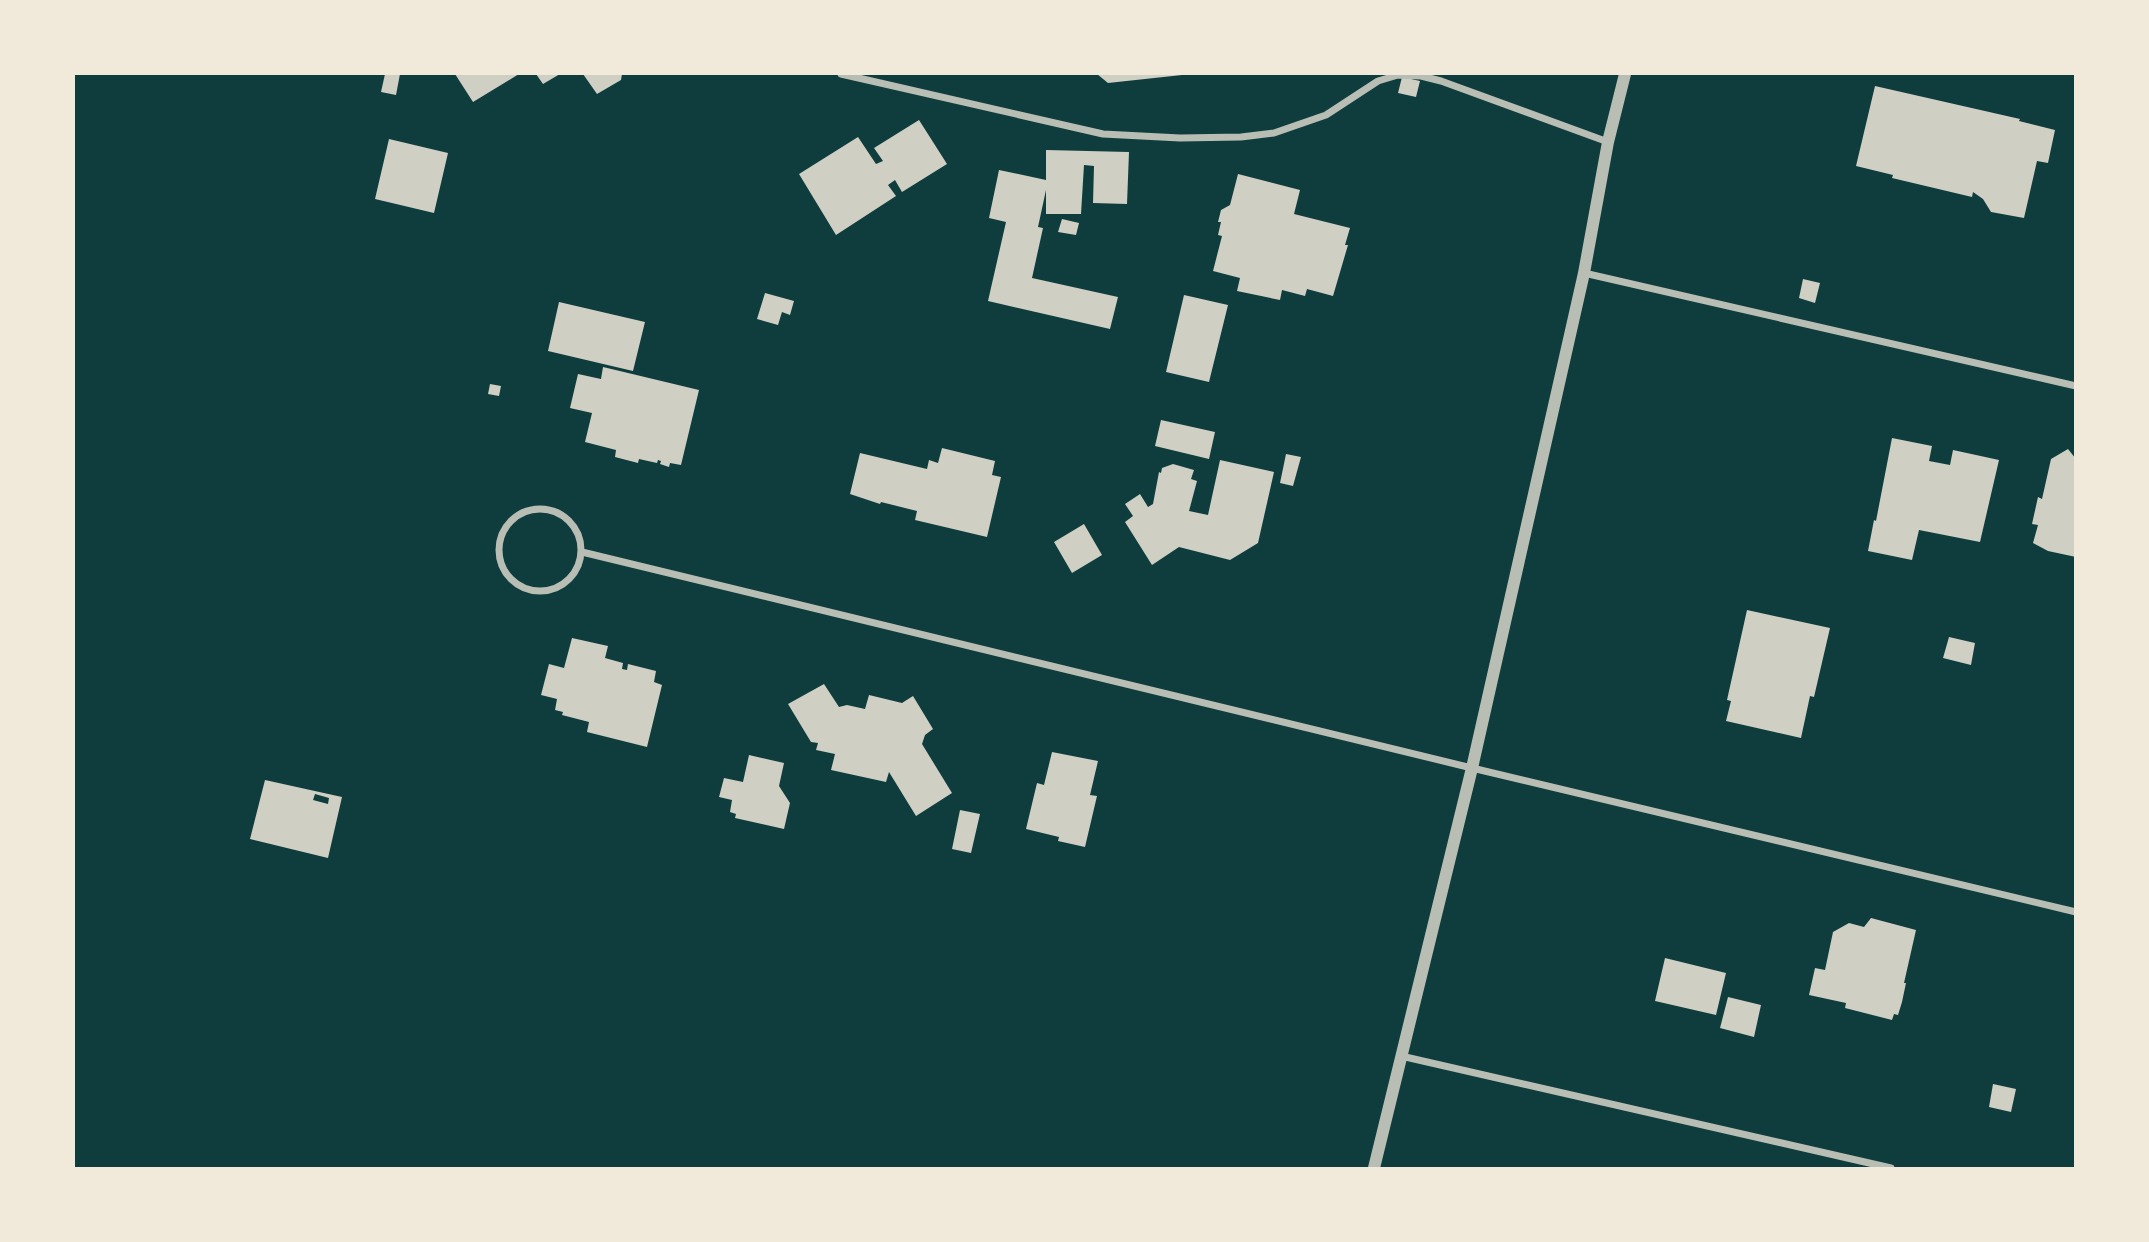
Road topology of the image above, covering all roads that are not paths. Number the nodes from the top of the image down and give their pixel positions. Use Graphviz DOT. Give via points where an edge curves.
graph roads {
  1 [pos="841,74"];
  2 [pos="1625,74"];
  3 [pos="1608,142"];
  4 [pos="1584,273"];
  5 [pos="2076,386"];
  6 [pos="582,552"];
  7 [pos="1472,768"];
  8 [pos="2076,912"];
  9 [pos="1401,1056"];
  10 [pos="1374,1168"];
  11 [pos="1891,1168"];
  1 -- 3 [label="street" via="1103,134 1180,138 1274,132 1326,115 1378,81 1398,75 1421,76"];
  2 -- 3 [label="street"];
  3 -- 4 [label="street"];
  4 -- 5 [label="street"];
  4 -- 7 [label="street"];
  6 -- 6 [label="street" via="572,524 562,515 541,509 520,514 508,523 498,549 500,564 518,586 546,592 571,578"];
  6 -- 7 [label="street"];
  7 -- 8 [label="street"];
  7 -- 9 [label="street"];
  9 -- 10 [label="street"];
  9 -- 11 [label="street"];
}
